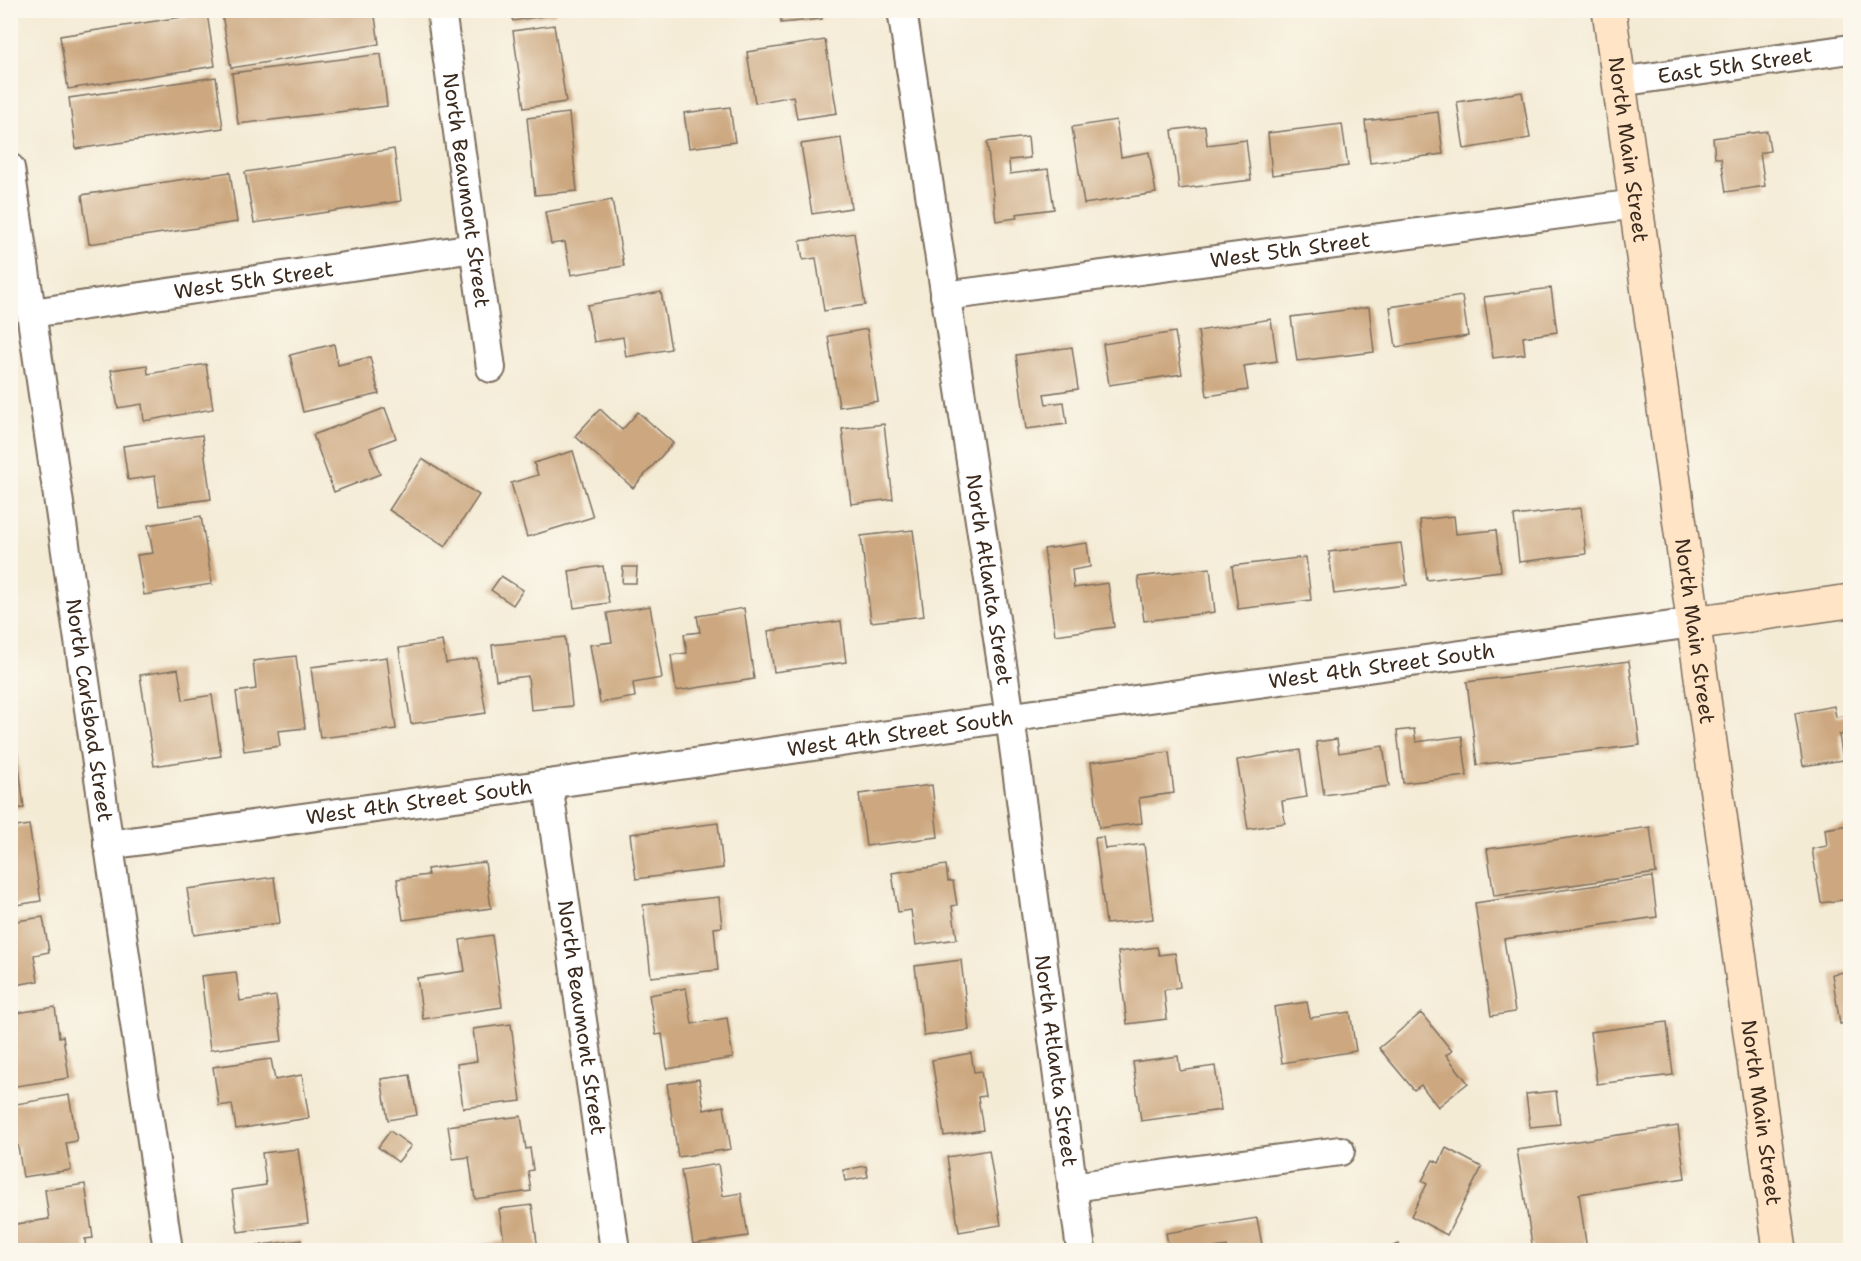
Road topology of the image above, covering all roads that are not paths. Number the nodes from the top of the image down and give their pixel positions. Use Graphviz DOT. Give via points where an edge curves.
graph roads {
  1 [pos="441,10"];
  2 [pos="902,10"];
  3 [pos="1609,10"];
  4 [pos="1851,49"];
  5 [pos="1619,82"];
  6 [pos="10,168"];
  7 [pos="1636,204"];
  8 [pos="474,248"];
  9 [pos="945,296"];
  10 [pos="32,313"];
  11 [pos="491,368"];
  12 [pos="1851,600"];
  13 [pos="1692,623"];
  14 [pos="1010,717"];
  15 [pos="548,784"];
  16 [pos="108,845"];
  17 [pos="1340,1151"];
  18 [pos="1072,1187"];
  19 [pos="168,1251"];
  20 [pos="615,1251"];
  21 [pos="1081,1251"];
  22 [pos="1780,1251"];
  1 -- 8 [label="street, North Beaumont Street"];
  2 -- 9 [label="street, North Atlanta Street"];
  3 -- 5 [label="main road, North Main Street"];
  4 -- 5 [label="street, East 5th Street"];
  5 -- 7 [label="main road, North Main Street"];
  6 -- 10 [label="street, North Carlsbad Street"];
  7 -- 9 [label="street, West 5th Street"];
  7 -- 13 [label="main road, North Main Street"];
  8 -- 10 [label="street, West 5th Street"];
  8 -- 11 [label="street, North Beaumont Street"];
  9 -- 14 [label="street, North Atlanta Street"];
  10 -- 16 [label="street, North Carlsbad Street"];
  12 -- 13 [label="main road"];
  13 -- 14 [label="street, West 4th Street South"];
  13 -- 22 [label="main road, North Main Street"];
  14 -- 15 [label="street, West 4th Street South"];
  14 -- 18 [label="street, North Atlanta Street"];
  15 -- 16 [label="street, West 4th Street South"];
  15 -- 20 [label="street, North Beaumont Street"];
  16 -- 19 [label="street, North Carlsbad Street"];
  17 -- 18 [label="street, North Atlanta Street"];
  18 -- 21 [label="street, North Atlanta Street"];
}
